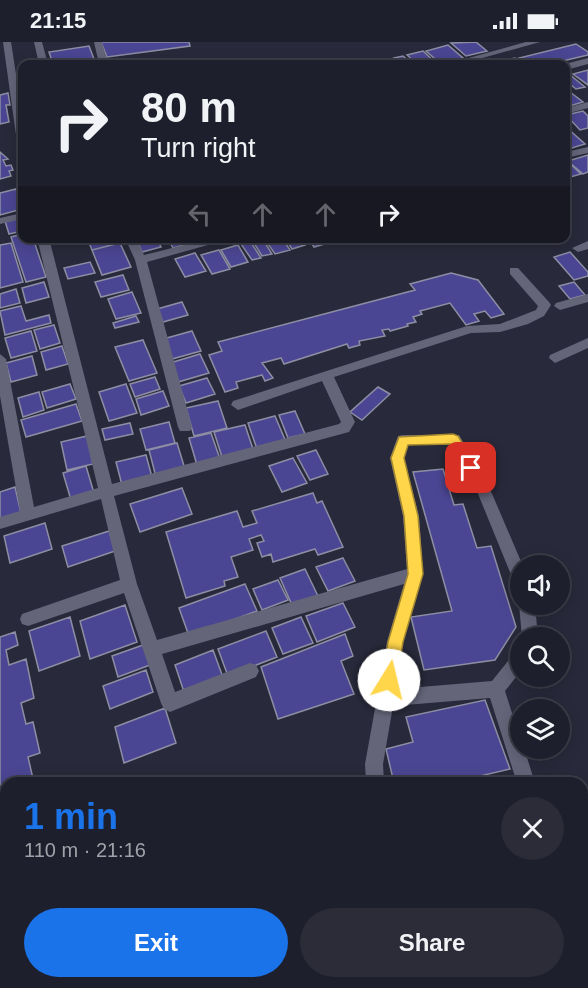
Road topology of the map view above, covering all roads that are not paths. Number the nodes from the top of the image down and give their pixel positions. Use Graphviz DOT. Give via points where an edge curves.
graph roads {
  1 [pos="7,42"];
  2 [pos="38,42"];
  3 [pos="98,42"];
  4 [pos="536,42"];
  5 [pos="43,60"];
  6 [pos="103,60"];
  7 [pos="467,60"];
  8 [pos="588,61"];
  9 [pos="570,66"];
  10 [pos="588,105"];
  11 [pos="570,110"];
  12 [pos="18,115"];
  13 [pos="588,150"];
  14 [pos="570,154"];
  15 [pos="18,217"];
  16 [pos="0,221"];
  17 [pos="44,243"];
  18 [pos="132,243"];
  19 [pos="208,243"];
  20 [pos="141,260"];
  21 [pos="514,271"];
  22 [pos="588,298"];
  23 [pos="560,306"];
  24 [pos="588,343"];
  25 [pos="555,358"];
  26 [pos="0,359"];
  27 [pos="326,375"];
  28 [pos="238,405"];
  29 [pos="185,426"];
  30 [pos="105,492"];
  31 [pos="28,515"];
  32 [pos="0,523"];
  33 [pos="511,555"];
  34 [pos="415,574"];
  35 [pos="129,584"];
  36 [pos="28,619"];
  37 [pos="150,650"];
  38 [pos="250,671"];
  39 [pos="510,672"];
  40 [pos="496,689"];
  41 [pos="386,699"];
  42 [pos="375,777"];
  43 [pos="524,777"];
  1 -- 12 [label="street"];
  2 -- 5 [label="street"];
  3 -- 6 [label="street"];
  4 -- 7 [label="street"];
  8 -- 9 [label="street"];
  10 -- 11 [label="street"];
  13 -- 14 [label="street"];
  15 -- 16 [label="street"];
  17 -- 30 [label="street"];
  18 -- 20 [label="street"];
  19 -- 20 [label="street"];
  20 -- 29 [label="street"];
  21 -- 27 [label="street" via="545,305 540,313 500,328 471,329"];
  22 -- 23 [label="street"];
  24 -- 25 [label="street"];
  26 -- 31 [label="street"];
  27 -- 28 [label="street"];
  27 -- 30 [label="street" via="348,422 344,428"];
  30 -- 31 [label="street"];
  30 -- 35 [label="street"];
  31 -- 32 [label="street"];
  33 -- 34 [label="street" via="480,482 453,439 403,440 398,458 411,516"];
  34 -- 37 [label="street"];
  34 -- 41 [label="street" via="395,642"];
  35 -- 36 [label="street"];
  35 -- 37 [label="street"];
  37 -- 38 [label="street" via="170,703"];
  39 -- 40 [label="street"];
  40 -- 41 [label="street"];
  40 -- 43 [label="street"];
  41 -- 42 [label="street"];
}
